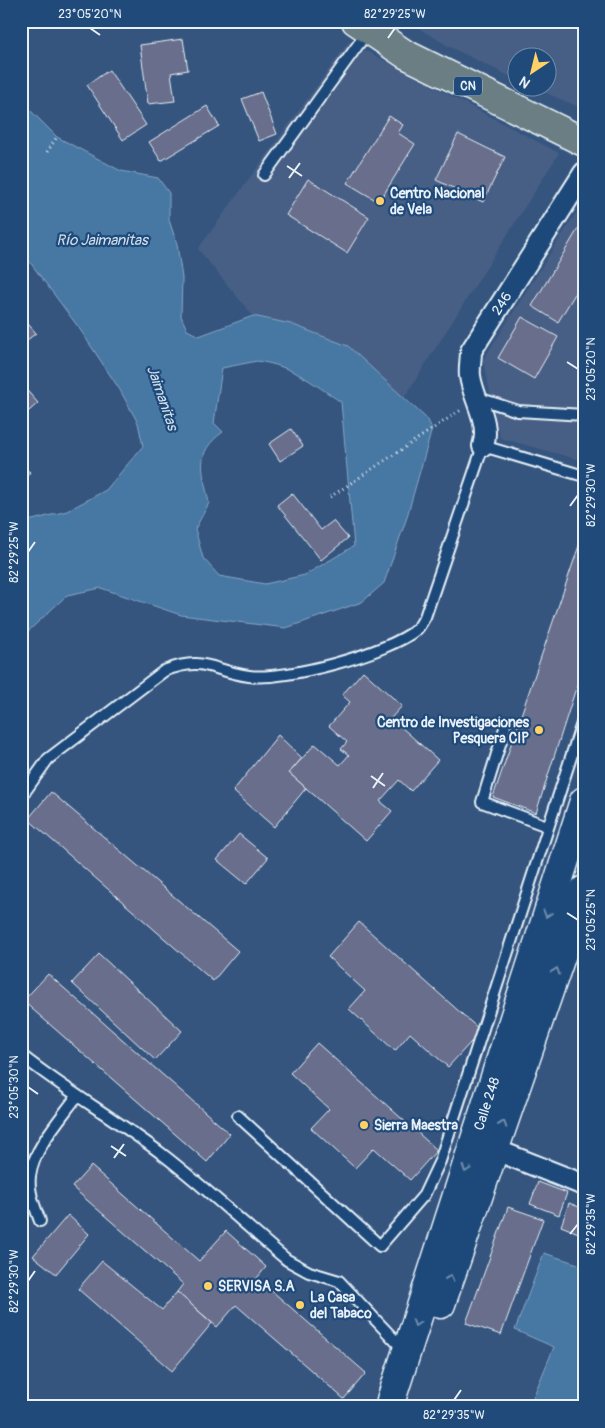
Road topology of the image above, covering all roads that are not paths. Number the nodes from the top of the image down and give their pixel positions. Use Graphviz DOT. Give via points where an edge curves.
graph roads {
  1 [pos="362,26"];
  2 [pos="584,142"];
  3 [pos="584,173"];
  4 [pos="264,175"];
  5 [pos="478,398"];
  6 [pos="584,415"];
  7 [pos="483,446"];
  8 [pos="584,476"];
  9 [pos="584,717"];
  10 [pos="505,728"];
  11 [pos="21,797"];
  12 [pos="584,801"];
  13 [pos="548,826"];
  14 [pos="557,883"];
  15 [pos="583,892"];
  16 [pos="21,1055"];
  17 [pos="77,1096"];
  18 [pos="238,1116"];
  19 [pos="484,1145"];
  20 [pos="584,1185"];
  21 [pos="40,1221"];
  22 [pos="406,1352"];
  23 [pos="394,1407"];
  24 [pos="406,1407"];
  1 -- 2 [label="highway, CN" via="406,54 476,91"];
  1 -- 4 [label="lane"];
  3 -- 5 [label="street, 246" via="471,351 470,376"];
  5 -- 6 [label="lane" via="518,411"];
  5 -- 7 [label="street, 246" via="486,436"];
  7 -- 8 [label="lane"];
  7 -- 11 [label="lane" via="425,617 418,629 364,654 279,677 249,676 197,663 182,664 164,671 48,759"];
  9 -- 13 [label="lane"];
  10 -- 13 [label="lane" via="482,802"];
  12 -- 14 [label="street, Calle 248"];
  13 -- 18 [label="lane" via="440,1161 424,1195 380,1246"];
  14 -- 15 [label="street"];
  14 -- 19 [label="street, Calle 248, one-way"];
  19 -- 15 [label="street, Calle 248, one-way"];
  16 -- 17 [label="lane"];
  17 -- 21 [label="lane" via="35,1157 30,1194"];
  17 -- 22 [label="lane" via="162,1154 287,1260 309,1272 339,1281"];
  19 -- 20 [label="street"];
  19 -- 22 [label="street, Calle 248, one-way"];
  24 -- 19 [label="street, Calle 248, one-way"];
  22 -- 23 [label="street, Calle 248" via="391,1400"];
}
